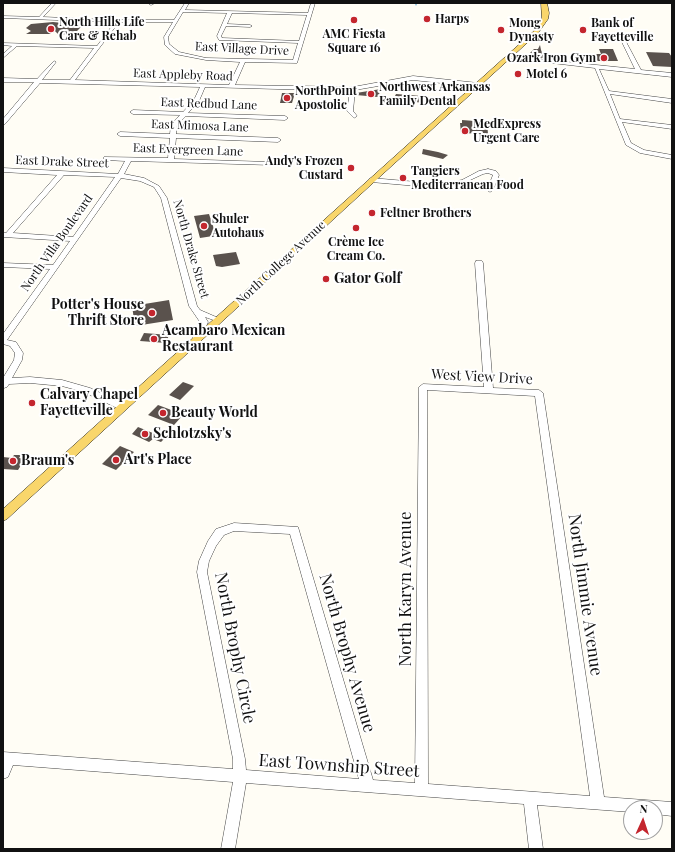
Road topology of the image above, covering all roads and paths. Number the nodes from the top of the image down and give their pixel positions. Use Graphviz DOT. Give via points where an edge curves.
graph roads {
  1 [pos="46,3"];
  2 [pos="54,3"];
  3 [pos="187,3"];
  4 [pos="313,3"];
  5 [pos="544,3"];
  6 [pos="182,11"];
  7 [pos="230,12"];
  8 [pos="310,14"];
  9 [pos="3,17"];
  10 [pos="32,18"];
  11 [pos="40,18"];
  12 [pos="112,21"];
  13 [pos="176,21"];
  14 [pos="224,25"];
  15 [pos="250,26"];
  16 [pos="621,36"];
  17 [pos="301,42"];
  18 [pos="3,44"];
  19 [pos="15,45"];
  20 [pos="97,47"];
  21 [pos="3,57"];
  22 [pos="509,57"];
  23 [pos="243,60"];
  24 [pos="54,62"];
  25 [pos="598,67"];
  26 [pos="639,72"];
  27 [pos="672,76"];
  28 [pos="3,80"];
  29 [pos="38,81"];
  30 [pos="71,82"];
  31 [pos="478,84"];
  32 [pos="203,86"];
  33 [pos="231,87"];
  34 [pos="353,89"];
  35 [pos="606,92"];
  36 [pos="672,100"];
  37 [pos="133,112"];
  38 [pos="183,114"];
  39 [pos="354,116"];
  40 [pos="285,118"];
  41 [pos="618,120"];
  42 [pos="3,123"];
  43 [pos="672,127"];
  44 [pos="120,134"];
  45 [pos="172,136"];
  46 [pos="278,140"];
  47 [pos="672,157"];
  48 [pos="106,158"];
  49 [pos="129,159"];
  50 [pos="171,160"];
  51 [pos="270,164"];
  52 [pos="4,172"];
  53 [pos="62,173"];
  54 [pos="120,175"];
  55 [pos="370,180"];
  56 [pos="490,190"];
  57 [pos="5,235"];
  58 [pos="74,239"];
  59 [pos="479,263"];
  60 [pos="3,265"];
  61 [pos="54,267"];
  62 [pos="198,312"];
  63 [pos="219,320"];
  64 [pos="3,340"];
  65 [pos="196,340"];
  66 [pos="4,383"];
  67 [pos="423,388"];
  68 [pos="489,391"];
  69 [pos="539,393"];
  70 [pos="122,407"];
  71 [pos="3,516"];
  72 [pos="294,530"];
  73 [pos="6,758"];
  74 [pos="3,773"];
  75 [pos="240,777"];
  76 [pos="368,786"];
  77 [pos="421,790"];
  78 [pos="530,798"];
  79 [pos="598,803"];
  80 [pos="672,809"];
  81 [pos="228,849"];
  82 [pos="536,849"];
  1 -- 10 [label="street"];
  2 -- 11 [label="street"];
  3 -- 6 [label="street, East Village Drive"];
  4 -- 8 [label="street"];
  5 -- 22 [label="main road, North College Avenue" via="546,13 542,24"];
  6 -- 7 [label="street"];
  6 -- 13 [label="street, East Village Drive"];
  7 -- 8 [label="street"];
  7 -- 14 [label="street"];
  8 -- 17 [label="street"];
  9 -- 10 [label="street"];
  10 -- 11 [label="street"];
  11 -- 12 [label="street"];
  12 -- 13 [label="street"];
  12 -- 20 [label="street" via="114,26"];
  13 -- 23 [label="street, East Village Drive" via="165,40 173,50 199,58"];
  14 -- 15 [label="street"];
  14 -- 17 [label="street" via="219,36 221,39"];
  16 -- 26 [label="street"];
  17 -- 23 [label="street, East Village Drive" via="295,62"];
  18 -- 19 [label="street"];
  19 -- 20 [label="street"];
  19 -- 21 [label="street"];
  20 -- 30 [label="street"];
  22 -- 25 [label="street"];
  22 -- 31 [label="main road, North College Avenue"];
  23 -- 33 [label="street"];
  24 -- 29 [label="street"];
  25 -- 26 [label="street"];
  25 -- 35 [label="street"];
  26 -- 27 [label="street"];
  28 -- 29 [label="street, East Appleby Road"];
  29 -- 30 [label="street, East Appleby Road"];
  29 -- 42 [label="street"];
  30 -- 32 [label="street, East Appleby Road"];
  31 -- 34 [label="street, East Appleby Road" via="413,78"];
  31 -- 55 [label="main road, North College Avenue"];
  32 -- 33 [label="street, East Appleby Road"];
  32 -- 38 [label="street" via="196,101"];
  33 -- 34 [label="street, East Appleby Road"];
  34 -- 39 [label="street" via="350,111"];
  35 -- 36 [label="street"];
  35 -- 41 [label="street"];
  37 -- 38 [label="street, East Redbud Lane"];
  38 -- 40 [label="street, East Redbud Lane"];
  38 -- 45 [label="street" via="175,123"];
  41 -- 43 [label="street"];
  41 -- 47 [label="street" via="630,146 647,153"];
  44 -- 45 [label="street, East Mimosa Lane"];
  45 -- 46 [label="street, East Mimosa Lane"];
  45 -- 50 [label="street"];
  48 -- 49 [label="street, East Evergreen Lane"];
  49 -- 50 [label="street, East Evergreen Lane"];
  49 -- 54 [label="street, North Villa Boulevard"];
  50 -- 51 [label="street, East Evergreen Lane"];
  52 -- 53 [label="street, East Drake Street"];
  53 -- 54 [label="street, East Drake Street"];
  53 -- 57 [label="street"];
  54 -- 58 [label="street, North Villa Boulevard"];
  54 -- 62 [label="street, North Drake Street" via="147,181 156,186 163,195 193,306"];
  55 -- 56 [label="street" via="440,186 464,181 488,171 494,172 496,176"];
  55 -- 63 [label="main road, North College Avenue"];
  57 -- 58 [label="street"];
  58 -- 61 [label="street, North Villa Boulevard"];
  59 -- 68 [label="street"];
  60 -- 61 [label="street"];
  61 -- 64 [label="street, North Villa Boulevard"];
  62 -- 63 [label="street, North Drake Street"];
  62 -- 65 [label="street" via="204,322"];
  63 -- 65 [label="main road, North College Avenue"];
  64 -- 66 [label="street, North Villa Boulevard" via="13,344 19,353 18,360"];
  65 -- 70 [label="main road, North College Avenue"];
  66 -- 70 [label="street" via="36,381 67,385 87,390"];
  67 -- 68 [label="street, West View Drive"];
  67 -- 77 [label="street, North Karyn Avenue"];
  68 -- 69 [label="street, West View Drive"];
  69 -- 79 [label="street, North Jimmie Avenue"];
  70 -- 71 [label="main road, North College Avenue"];
  72 -- 75 [label="street, North Brophy Circle" via="234,527 226,529 216,537 202,566 239,759"];
  72 -- 76 [label="street, North Brophy Avenue"];
  73 -- 74 [label="street"];
  73 -- 75 [label="street, East Township Street"];
  75 -- 76 [label="street, East Township Street"];
  75 -- 81 [label="street, North Brophy Circle"];
  76 -- 77 [label="street, East Township Street"];
  77 -- 78 [label="street, East Township Street"];
  78 -- 79 [label="street, East Township Street"];
  78 -- 82 [label="street"];
  79 -- 80 [label="street, East Township Street"];
}
